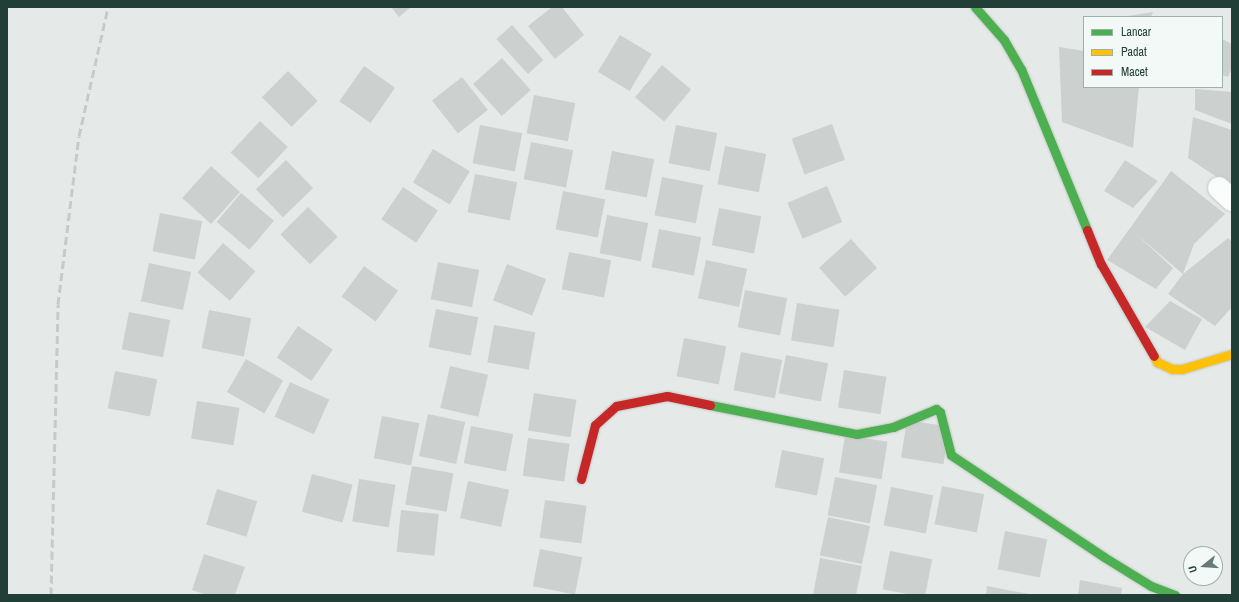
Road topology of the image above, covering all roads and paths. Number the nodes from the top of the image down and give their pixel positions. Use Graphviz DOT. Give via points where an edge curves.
graph roads {
  1 [pos="975,7"];
  2 [pos="1232,354"];
  3 [pos="581,479"];
  4 [pos="1175,595"];
  1 -- 2 [label="street" via="1004,40 1020,69 1101,264 1158,362 1172,370 1182,369"];
  3 -- 4 [label="street" via="595,425 616,406 635,400 667,396 857,434 893,427 936,408 940,412 951,455 1104,557 1152,586"];
}
